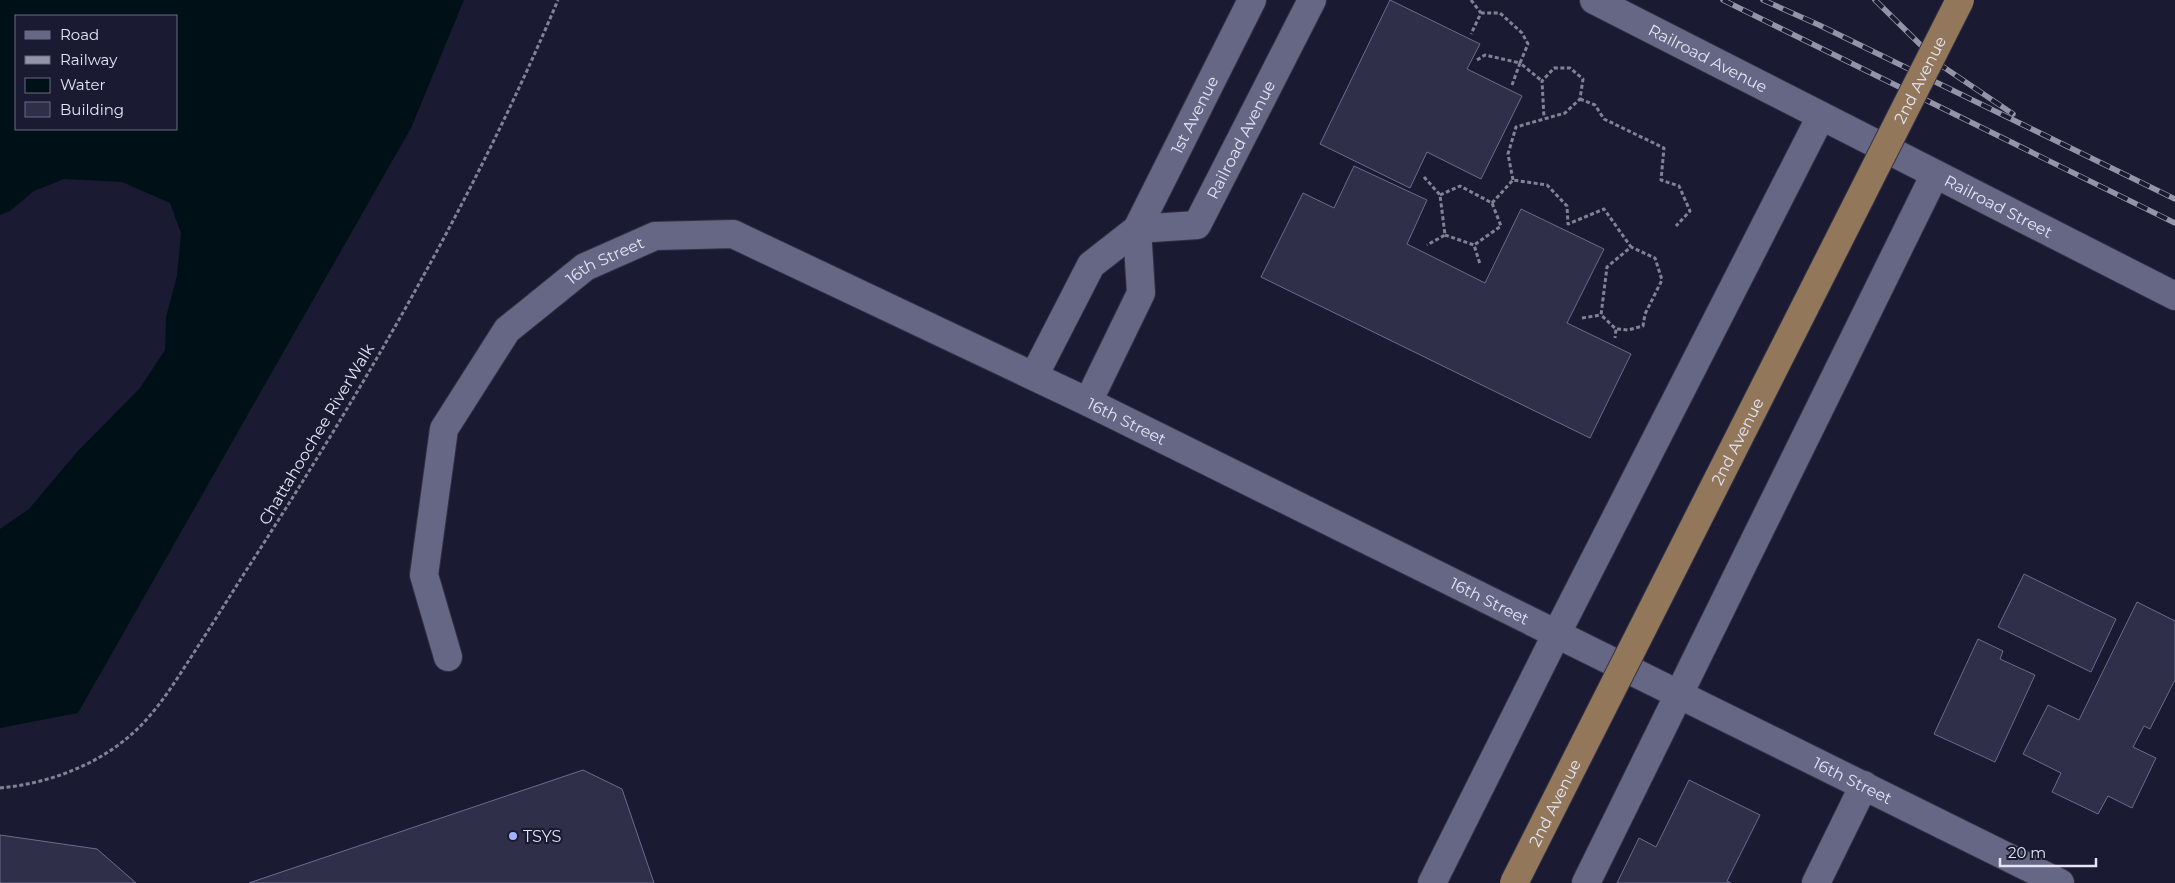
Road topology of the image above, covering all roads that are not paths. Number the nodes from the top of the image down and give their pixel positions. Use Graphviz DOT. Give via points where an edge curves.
graph roads {
  1 [pos="1252,0"];
  2 [pos="1312,0"];
  3 [pos="1594,0"];
  4 [pos="1960,0"];
  5 [pos="1821,116"];
  6 [pos="1935,174"];
  7 [pos="1137,230"];
  8 [pos="2175,296"];
  9 [pos="1034,376"];
  10 [pos="1088,402"];
  11 [pos="1557,633"];
  12 [pos="448,657"];
  13 [pos="1680,693"];
  14 [pos="1864,785"];
  15 [pos="1432,883"];
  16 [pos="1514,883"];
  17 [pos="1586,883"];
  18 [pos="1816,883"];
  19 [pos="2060,883"];
  1 -- 7 [label="street, 1st Avenue"];
  2 -- 7 [label="street, Railroad Avenue" via="1197,225"];
  3 -- 5 [label="street, Railroad Avenue"];
  4 -- 16 [label="main road, 2nd Avenue, bridge"];
  5 -- 6 [label="street, Railroad Street"];
  5 -- 11 [label="street"];
  6 -- 8 [label="street, Railroad Street"];
  6 -- 13 [label="street"];
  7 -- 9 [label="street, 1st Avenue" via="1091,265"];
  7 -- 10 [label="street" via="1141,293"];
  9 -- 10 [label="street, 16th Street"];
  9 -- 12 [label="street, 16th Street" via="733,234 655,236 585,267 507,330 444,428 424,575"];
  10 -- 11 [label="street, 16th Street"];
  11 -- 13 [label="street, 16th Street"];
  11 -- 15 [label="street"];
  13 -- 14 [label="street, 16th Street"];
  13 -- 17 [label="street"];
  14 -- 18 [label="street"];
  14 -- 19 [label="street, 16th Street"];
}
